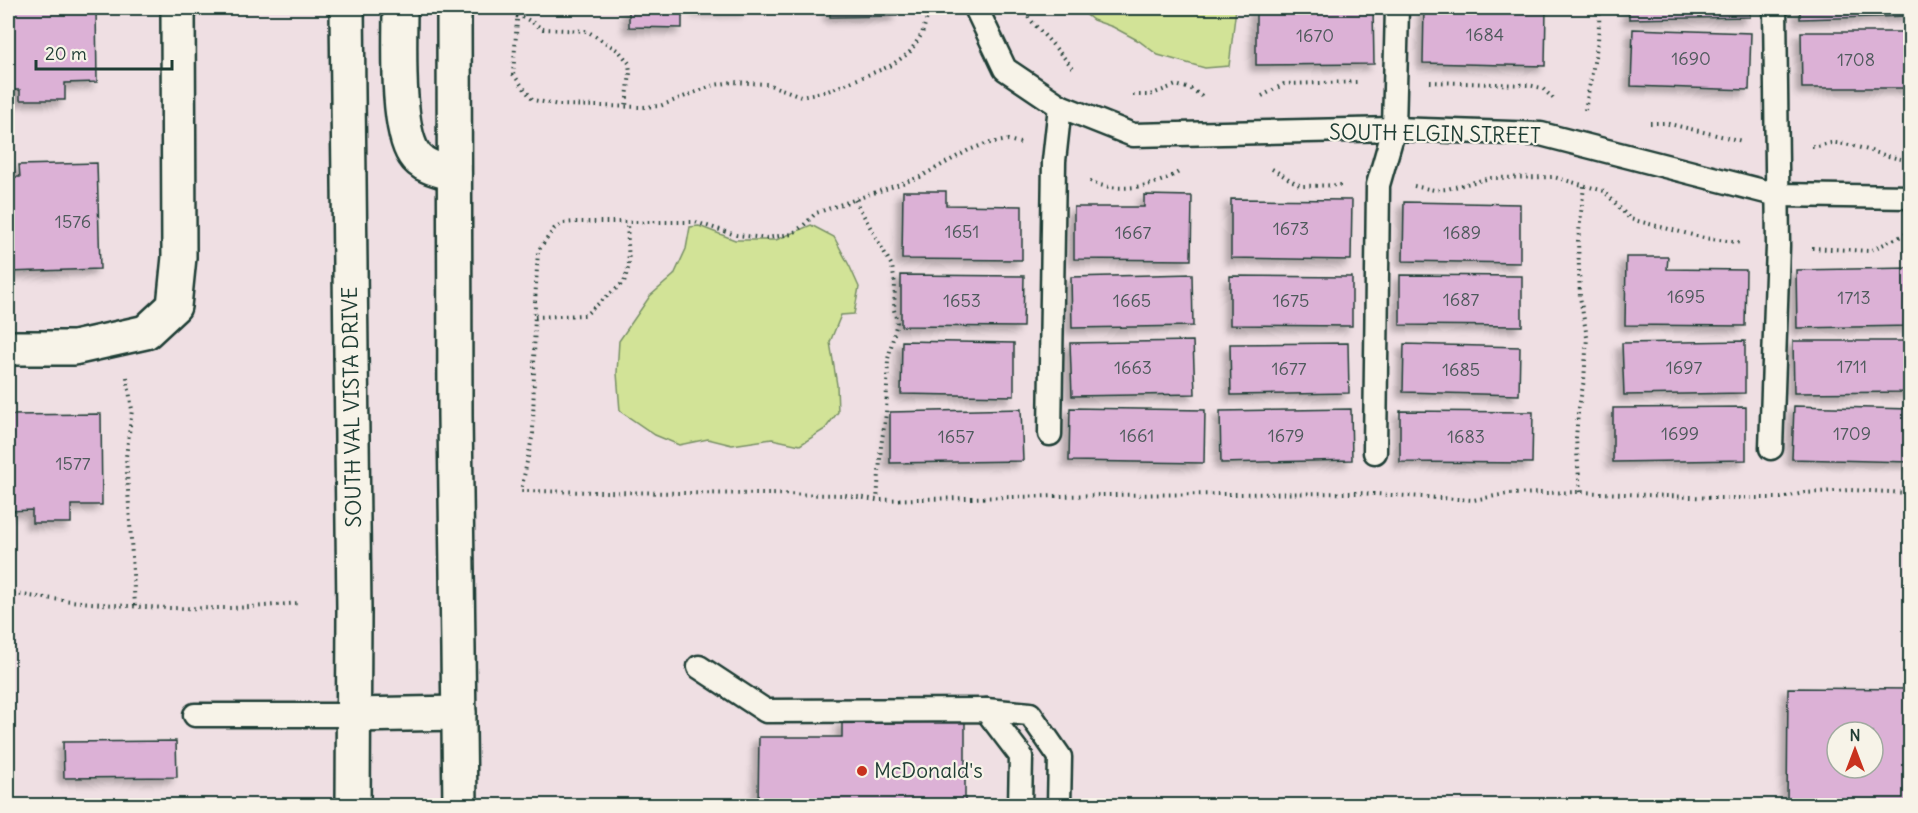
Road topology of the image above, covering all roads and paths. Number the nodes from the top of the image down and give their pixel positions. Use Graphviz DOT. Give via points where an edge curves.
graph roads {
  1 [pos="178,8"];
  2 [pos="347,8"];
  3 [pos="400,8"];
  4 [pos="454,8"];
  5 [pos="518,8"];
  6 [pos="930,8"];
  7 [pos="976,8"];
  8 [pos="1397,8"];
  9 [pos="1600,8"];
  10 [pos="1775,8"];
  11 [pos="516,16"];
  12 [pos="626,106"];
  13 [pos="1060,106"];
  14 [pos="1584,114"];
  15 [pos="1394,129"];
  16 [pos="1054,161"];
  17 [pos="1186,166"];
  18 [pos="1267,166"];
  19 [pos="454,174"];
  20 [pos="1378,184"];
  21 [pos="1584,186"];
  22 [pos="1778,195"];
  23 [pos="1911,197"];
  24 [pos="855,201"];
  25 [pos="627,222"];
  26 [pos="1911,232"];
  27 [pos="1778,246"];
  28 [pos="535,317"];
  29 [pos="8,348"];
  30 [pos="127,377"];
  31 [pos="1050,434"];
  32 [pos="1771,448"];
  33 [pos="1375,452"];
  34 [pos="1580,492"];
  35 [pos="1911,493"];
  36 [pos="877,500"];
  37 [pos="8,593"];
  38 [pos="300,603"];
  39 [pos="135,606"];
  40 [pos="699,667"];
  41 [pos="986,710"];
  42 [pos="459,713"];
  43 [pos="195,715"];
  44 [pos="354,715"];
  45 [pos="352,806"];
  46 [pos="460,806"];
  47 [pos="1020,806"];
  48 [pos="1059,806"];
  1 -- 29 [label="main road" via="178,267 174,306 146,332 74,348"];
  2 -- 44 [label="main road, SOUTH VAL VISTA DRIVE"];
  3 -- 19 [label="main road" via="402,105 413,153 421,162"];
  4 -- 19 [label="main road"];
  5 -- 11 [label="path"];
  6 -- 12 [label="path" via="909,53 890,66 828,91 801,96 768,84 733,82 714,85 660,106"];
  7 -- 13 [label="lane, SOUTH ELGIN STREET" via="1005,69"];
  8 -- 15 [label="lane"];
  9 -- 14 [label="path"];
  10 -- 22 [label="lane"];
  11 -- 12 [label="path" via="543,29 587,32 619,51 629,63"];
  11 -- 12 [label="path" via="513,74 533,100 559,105"];
  13 -- 15 [label="lane, SOUTH ELGIN STREET" via="1134,135"];
  13 -- 16 [label="lane"];
  15 -- 20 [label="lane"];
  15 -- 22 [label="lane, SOUTH ELGIN STREET" via="1542,134"];
  16 -- 17 [label="path" via="1107,187 1169,178"];
  16 -- 24 [label="path" via="1014,141 995,142 969,150 920,177"];
  16 -- 31 [label="lane"];
  18 -- 20 [label="path" via="1301,186"];
  19 -- 42 [label="main road"];
  20 -- 21 [label="path" via="1434,190 1490,178 1526,176 1554,177"];
  20 -- 33 [label="lane"];
  21 -- 27 [label="path" via="1604,191 1630,219 1704,238"];
  21 -- 34 [label="path" via="1578,241 1580,297 1587,337 1576,438"];
  22 -- 23 [label="lane, SOUTH ELGIN STREET"];
  22 -- 27 [label="lane"];
  24 -- 25 [label="path" via="816,213 792,234 777,237 751,238 695,222"];
  24 -- 36 [label="path" via="892,266 895,284 897,322 888,359"];
  25 -- 28 [label="path" via="629,265 624,282 585,315"];
  25 -- 28 [label="path" via="562,223 554,228 538,251"];
  26 -- 27 [label="path" via="1869,251"];
  27 -- 32 [label="lane"];
  28 -- 36 [label="path" via="533,433 521,491 845,495"];
  30 -- 39 [label="path" via="132,410 126,458 127,503"];
  34 -- 35 [label="path" via="1713,498 1781,498 1850,490"];
  34 -- 36 [label="path" via="1507,494 1473,500 1358,493"];
  37 -- 39 [label="path"];
  38 -- 39 [label="path" via="223,608"];
  40 -- 41 [label="lane" via="766,711"];
  41 -- 47 [label="lane" via="1021,756"];
  41 -- 48 [label="lane" via="1030,714 1060,757"];
  42 -- 44 [label="main road"];
  42 -- 46 [label="main road"];
  43 -- 44 [label="lane"];
  44 -- 45 [label="main road, SOUTH VAL VISTA DRIVE"];
}
